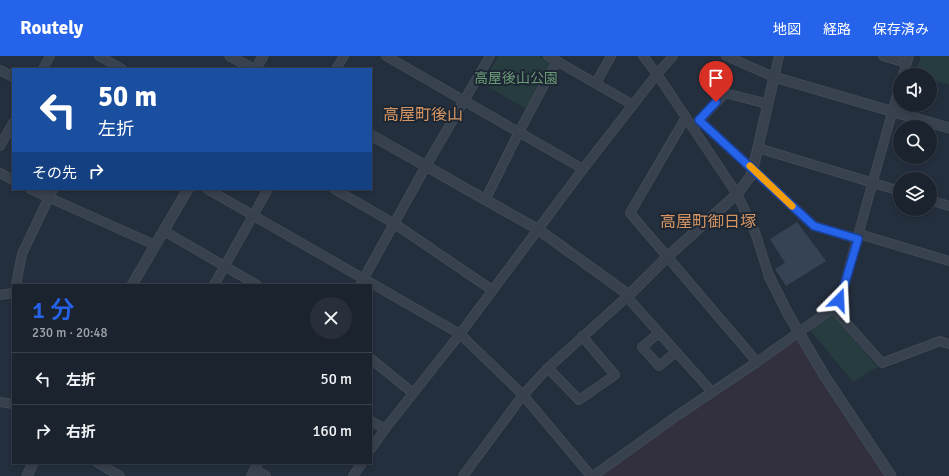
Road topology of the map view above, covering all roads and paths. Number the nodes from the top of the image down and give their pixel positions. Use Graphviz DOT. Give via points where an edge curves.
graph roads {
  1 [pos="50,56"];
  2 [pos="99,56"];
  3 [pos="230,56"];
  4 [pos="263,56"];
  5 [pos="344,56"];
  6 [pos="386,56"];
  7 [pos="490,56"];
  8 [pos="548,56"];
  9 [pos="611,56"];
  10 [pos="643,56"];
  11 [pos="673,56"];
  12 [pos="726,56"];
  13 [pos="779,56"];
  14 [pos="883,56"];
  15 [pos="907,59"];
  16 [pos="557,61"];
  17 [pos="44,68"];
  18 [pos="120,68"];
  19 [pos="252,68"];
  20 [pos="255,68"];
  21 [pos="337,68"];
  22 [pos="0,70"];
  23 [pos="657,74"];
  24 [pos="12,76"];
  25 [pos="774,77"];
  26 [pos="596,83"];
  27 [pos="464,101"];
  28 [pos="768,104"];
  29 [pos="633,105"];
  30 [pos="893,108"];
  31 [pos="892,111"];
  32 [pos="686,117"];
  33 [pos="699,120"];
  34 [pos="12,125"];
  35 [pos="693,127"];
  36 [pos="949,128"];
  37 [pos="519,132"];
  38 [pos="372,136"];
  39 [pos="0,146"];
  40 [pos="758,148"];
  41 [pos="426,166"];
  42 [pos="584,169"];
  43 [pos="753,169"];
  44 [pos="0,174"];
  45 [pos="12,180"];
  46 [pos="874,182"];
  47 [pos="893,189"];
  48 [pos="32,190"];
  49 [pos="52,190"];
  50 [pos="187,190"];
  51 [pos="210,190"];
  52 [pos="267,190"];
  53 [pos="336,190"];
  54 [pos="737,194"];
  55 [pos="48,198"];
  56 [pos="485,200"];
  57 [pos="937,202"];
  58 [pos="949,206"];
  59 [pos="254,215"];
  60 [pos="395,224"];
  61 [pos="539,230"];
  62 [pos="164,231"];
  63 [pos="858,237"];
  64 [pos="155,245"];
  65 [pos="667,257"];
  66 [pos="949,261"];
  67 [pos="225,266"];
  68 [pos="769,276"];
  69 [pos="362,282"];
  70 [pos="16,284"];
  71 [pos="134,284"];
  72 [pos="215,284"];
  73 [pos="255,284"];
  74 [pos="372,287"];
  75 [pos="492,290"];
  76 [pos="12,293"];
  77 [pos="0,295"];
  78 [pos="628,296"];
  79 [pos="833,308"];
  80 [pos="659,332"];
  81 [pos="798,332"];
  82 [pos="460,334"];
  83 [pos="582,336"];
  84 [pos="949,344"];
  85 [pos="676,352"];
  86 [pos="372,360"];
  87 [pos="757,362"];
  88 [pos="548,368"];
  89 [pos="712,392"];
  90 [pos="413,393"];
  91 [pos="523,395"];
  92 [pos="0,402"];
  93 [pos="12,404"];
  94 [pos="372,422"];
  95 [pos="385,429"];
  96 [pos="372,448"];
  97 [pos="33,464"];
  98 [pos="100,464"];
  99 [pos="361,464"];
  100 [pos="256,467"];
  101 [pos="110,470"];
  102 [pos="27,476"];
  103 [pos="120,476"];
  104 [pos="266,476"];
  105 [pos="353,476"];
  106 [pos="463,476"];
  107 [pos="592,476"];
  108 [pos="891,476"];
  1 -- 17 [label="street"];
  2 -- 18 [label="street"];
  3 -- 19 [label="street"];
  4 -- 20 [label="street"];
  5 -- 21 [label="street"];
  6 -- 27 [label="street"];
  7 -- 27 [label="street"];
  8 -- 16 [label="street"];
  9 -- 26 [label="street"];
  10 -- 23 [label="street"];
  11 -- 23 [label="street"];
  12 -- 25 [label="street"];
  13 -- 25 [label="street"];
  14 -- 15 [label="street"];
  16 -- 26 [label="street"];
  16 -- 37 [label="street"];
  22 -- 24 [label="street"];
  23 -- 29 [label="street"];
  23 -- 32 [label="street"];
  25 -- 28 [label="street"];
  25 -- 31 [label="street"];
  26 -- 29 [label="street"];
  27 -- 37 [label="street"];
  27 -- 41 [label="street"];
  28 -- 33 [label="street" via="725,93"];
  28 -- 40 [label="street"];
  29 -- 42 [label="street"];
  30 -- 31 [label="street"];
  31 -- 36 [label="street"];
  31 -- 46 [label="street"];
  32 -- 35 [label="street"];
  32 -- 65 [label="street" via="630,213"];
  33 -- 35 [label="street"];
  33 -- 43 [label="street"];
  34 -- 39 [label="street"];
  35 -- 54 [label="street"];
  37 -- 42 [label="street"];
  37 -- 56 [label="street"];
  38 -- 41 [label="street"];
  40 -- 43 [label="street"];
  40 -- 46 [label="street"];
  41 -- 56 [label="street"];
  41 -- 60 [label="street"];
  42 -- 61 [label="street"];
  43 -- 54 [label="street"];
  43 -- 63 [label="street" via="814,226"];
  44 -- 45 [label="street"];
  46 -- 47 [label="street"];
  46 -- 63 [label="street"];
  48 -- 55 [label="street"];
  49 -- 55 [label="street"];
  50 -- 62 [label="street"];
  51 -- 59 [label="street"];
  52 -- 59 [label="street"];
  53 -- 60 [label="street"];
  54 -- 65 [label="street"];
  54 -- 68 [label="street" via="755,232"];
  55 -- 64 [label="street"];
  55 -- 70 [label="street" via="22,254"];
  56 -- 61 [label="street"];
  57 -- 58 [label="street"];
  59 -- 67 [label="street"];
  59 -- 69 [label="street"];
  60 -- 69 [label="street"];
  60 -- 75 [label="street"];
  61 -- 75 [label="street"];
  61 -- 78 [label="street"];
  62 -- 64 [label="street"];
  62 -- 67 [label="street"];
  63 -- 66 [label="street"];
  63 -- 79 [label="street" via="842,293"];
  64 -- 71 [label="street"];
  65 -- 78 [label="street"];
  65 -- 87 [label="street"];
  67 -- 72 [label="street"];
  67 -- 73 [label="street"];
  68 -- 81 [label="street"];
  74 -- 82 [label="street"];
  75 -- 82 [label="street"];
  76 -- 77 [label="street"];
  78 -- 80 [label="street"];
  78 -- 83 [label="street"];
  79 -- 81 [label="street"];
  79 -- 84 [label="street" via="882,363 940,341"];
  80 -- 85 [label="street"];
  80 -- 85 [label="street" via="642,347 659,366"];
  81 -- 87 [label="street"];
  81 -- 108 [label="street"];
  82 -- 90 [label="street"];
  82 -- 91 [label="street"];
  83 -- 88 [label="street"];
  83 -- 88 [label="street" via="615,375 579,400"];
  85 -- 89 [label="street"];
  86 -- 90 [label="street"];
  87 -- 89 [label="street"];
  88 -- 91 [label="street"];
  89 -- 107 [label="street"];
  90 -- 95 [label="street"];
  91 -- 106 [label="street"];
  91 -- 107 [label="street"];
  92 -- 93 [label="street"];
  94 -- 95 [label="street"];
  95 -- 96 [label="street"];
  97 -- 102 [label="street"];
  98 -- 101 [label="street"];
  99 -- 105 [label="street"];
  100 -- 104 [label="street"];
  101 -- 103 [label="street"];
}
